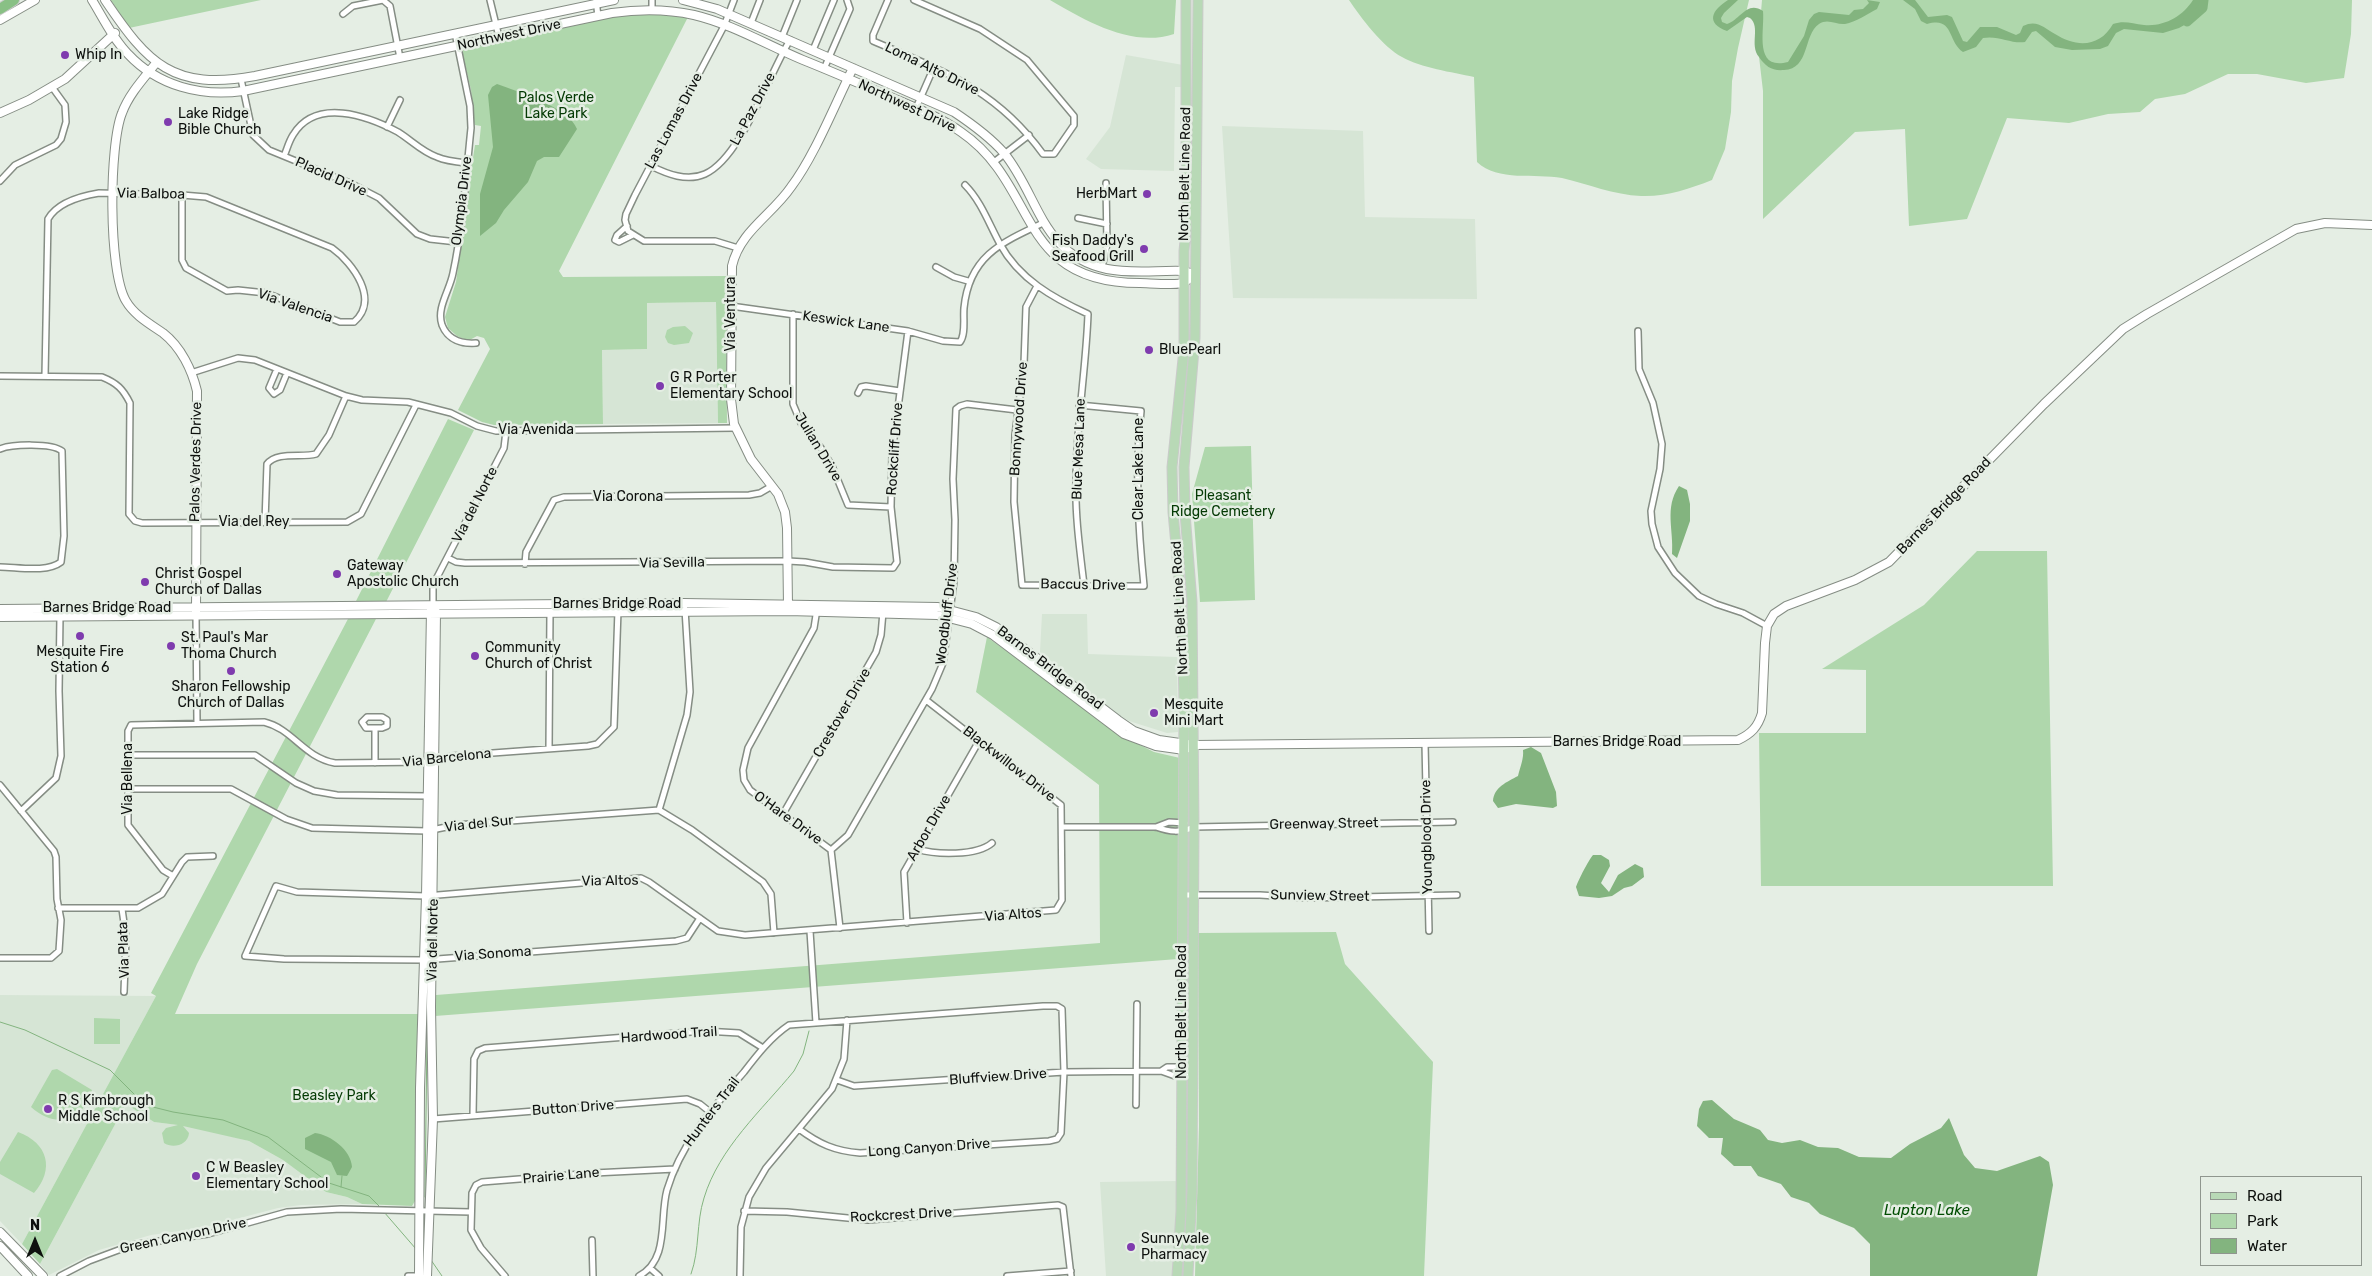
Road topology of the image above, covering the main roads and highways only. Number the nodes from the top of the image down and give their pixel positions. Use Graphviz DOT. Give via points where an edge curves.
graph roads {
  1 [pos="14,0"];
  2 [pos="35,0"];
  3 [pos="92,0"];
  4 [pos="105,0"];
  5 [pos="614,0"];
  6 [pos="683,0"];
  7 [pos="1186,0"];
  8 [pos="1198,0"];
  9 [pos="596,2"];
  10 [pos="0,9"];
  11 [pos="0,20"];
  12 [pos="123,28"];
  13 [pos="113,35"];
  14 [pos="156,63"];
  15 [pos="853,68"];
  16 [pos="149,72"];
  17 [pos="1197,75"];
  18 [pos="1186,76"];
  19 [pos="847,79"];
  20 [pos="0,113"];
  21 [pos="1192,217"];
  22 [pos="2372,225"];
  23 [pos="1184,271"];
  24 [pos="1194,275"];
  25 [pos="1184,283"];
  26 [pos="1172,467"];
  27 [pos="1184,467"];
  28 [pos="788,607"];
  29 [pos="0,609"];
  30 [pos="196,611"];
  31 [pos="433,611"];
  32 [pos="60,613"];
  33 [pos="0,617"];
  34 [pos="1193,628"];
  35 [pos="1182,629"];
  36 [pos="1194,745"];
  37 [pos="1184,746"];
  38 [pos="432,761"];
  39 [pos="431,830"];
  40 [pos="430,895"];
  41 [pos="1182,1013"];
  42 [pos="1193,1013"];
  43 [pos="1182,1190"];
  44 [pos="1192,1190"];
  45 [pos="0,1232"];
  46 [pos="0,1246"];
  47 [pos="28,1276"];
  48 [pos="42,1276"];
  49 [pos="419,1276"];
  50 [pos="427,1276"];
  51 [pos="1176,1276"];
  52 [pos="1188,1276"];
  1 -- 10 [label="highway"];
  2 -- 11 [label="main road"];
  3 -- 13 [label="main road, Northwest Drive"];
  4 -- 12 [label="main road, Northwest Drive"];
  5 -- 9 [label="main road, Northwest Drive"];
  6 -- 15 [label="main road, Northwest Drive" via="728,14"];
  7 -- 18 [label="main road, North Belt Line Road"];
  8 -- 17 [label="main road, North Belt Line Road"];
  9 -- 14 [label="main road, Northwest Drive" via="241,79 194,78"];
  12 -- 13 [label="main road"];
  12 -- 14 [label="main road, Northwest Drive"];
  13 -- 16 [label="main road, Northwest Drive" via="128,55"];
  13 -- 20 [label="main road" via="72,74"];
  14 -- 16 [label="main road, Palos Verdes Drive"];
  15 -- 19 [label="main road, Via Ventura"];
  15 -- 23 [label="main road, Northwest Drive" via="954,112 979,130 1004,153 1043,223 1067,249 1084,260 1120,271"];
  16 -- 19 [label="main road, Northwest Drive" via="194,90 218,93 243,91 598,16 652,10 692,15 724,26"];
  16 -- 30 [label="main road, Palos Verdes Drive" via="127,102 114,149 115,266 122,293 133,310 177,348 197,391"];
  17 -- 18 [label="main road"];
  17 -- 21 [label="main road, North Belt Line Road"];
  18 -- 21 [label="main road, North Belt Line Road"];
  19 -- 25 [label="main road, Northwest Drive" via="916,108 960,131 982,148 1014,193 1032,228 1058,258 1090,276 1119,283"];
  19 -- 28 [label="main road, Via Ventura" via="791,188 754,225 738,248 732,266 731,399 735,428 751,460 778,494 785,512"];
  21 -- 23 [label="main road, North Belt Line Road"];
  21 -- 24 [label="main road, North Belt Line Road"];
  22 -- 36 [label="main road, Barnes Bridge Road" via="2325,223 2296,229 2123,329 2044,404 1889,562 1774,614 1767,626 1762,713 1752,732 1738,740"];
  23 -- 24 [label="main road, Northwest Drive"];
  23 -- 25 [label="main road, North Belt Line Road"];
  24 -- 25 [label="main road"];
  24 -- 27 [label="main road, North Belt Line Road" via="1194,372"];
  25 -- 26 [label="main road, North Belt Line Road" via="1184,349"];
  26 -- 27 [label="main road"];
  26 -- 35 [label="main road, North Belt Line Road"];
  27 -- 34 [label="main road, North Belt Line Road"];
  28 -- 31 [label="main road, Barnes Bridge Road"];
  28 -- 37 [label="main road, Barnes Bridge Road" via="949,614 1006,639 1124,734 1156,746"];
  29 -- 32 [label="main road, Barnes Bridge Road"];
  30 -- 31 [label="main road, Barnes Bridge Road"];
  30 -- 32 [label="main road, Barnes Bridge Road"];
  31 -- 38 [label="main road, Via del Norte"];
  32 -- 33 [label="main road, Barnes Bridge Road"];
  34 -- 35 [label="main road"];
  34 -- 36 [label="main road, North Belt Line Road"];
  35 -- 37 [label="main road, North Belt Line Road"];
  36 -- 37 [label="main road, Barnes Bridge Road"];
  36 -- 42 [label="main road, North Belt Line Road"];
  37 -- 41 [label="main road, North Belt Line Road"];
  38 -- 39 [label="main road, Via del Norte"];
  38 -- 39 [label="main road, Via del Norte" via="428,796"];
  39 -- 40 [label="main road, Via del Norte"];
  40 -- 49 [label="main road, Via del Norte" via="424,960 420,1088"];
  40 -- 50 [label="main road, Via del Norte" via="433,1119"];
  41 -- 42 [label="main road"];
  41 -- 43 [label="main road, North Belt Line Road"];
  42 -- 44 [label="main road, North Belt Line Road"];
  43 -- 44 [label="main road"];
  43 -- 51 [label="main road, North Belt Line Road"];
  44 -- 52 [label="main road, North Belt Line Road"];
  45 -- 48 [label="main road"];
  46 -- 47 [label="main road"];
}
